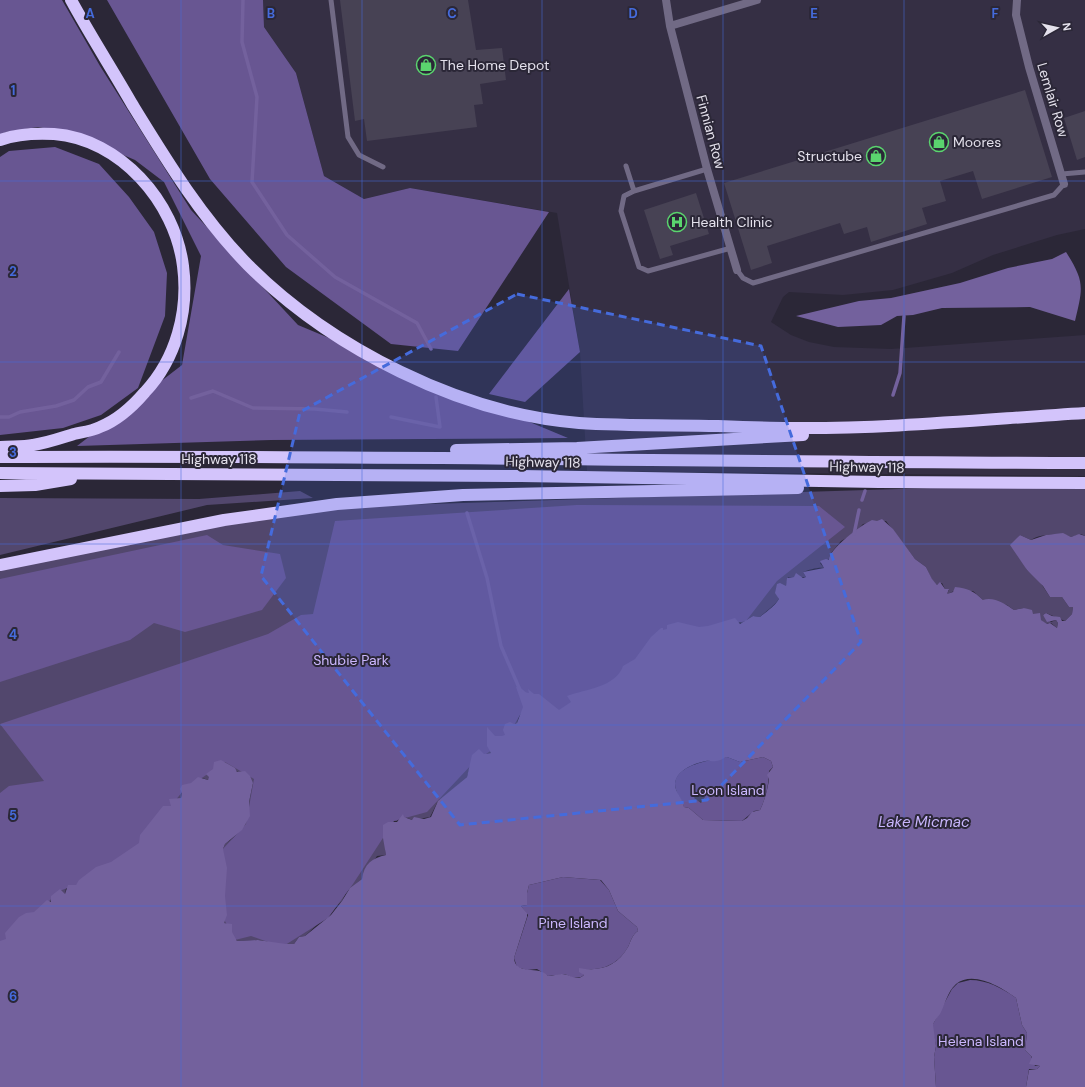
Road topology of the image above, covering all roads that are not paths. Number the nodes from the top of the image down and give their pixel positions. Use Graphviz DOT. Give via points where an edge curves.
graph roads {
  1 [pos="71,0"];
  2 [pos="331,0"];
  3 [pos="666,0"];
  4 [pos="757,0"];
  5 [pos="1017,0"];
  6 [pos="670,26"];
  7 [pos="0,140"];
  8 [pos="626,166"];
  9 [pos="383,167"];
  10 [pos="707,169"];
  11 [pos="1085,172"];
  12 [pos="1062,174"];
  13 [pos="1064,184"];
  14 [pos="634,191"];
  15 [pos="730,248"];
  16 [pos="737,270"];
  17 [pos="1085,413"];
  18 [pos="884,426"];
  19 [pos="0,446"];
  20 [pos="0,457"];
  21 [pos="181,457"];
  22 [pos="1085,463"];
  23 [pos="0,473"];
  24 [pos="104,473"];
  25 [pos="879,482"];
  26 [pos="1085,483"];
  27 [pos="0,486"];
  28 [pos="0,565"];
  1 -- 18 [label="highway" via="179,182 248,265 293,305 346,343 406,375 464,398 506,410 577,423 791,428"];
  2 -- 9 [label="lane" via="348,137 359,155"];
  3 -- 6 [label="street, Finnian Row"];
  4 -- 6 [label="street"];
  5 -- 12 [label="street, Lemlair Row" via="1016,15 1029,67"];
  6 -- 10 [label="street, Finnian Row"];
  7 -- 19 [label="highway" via="35,133 69,136 102,148 130,168 154,194 174,230 183,266 184,310 174,346 156,380 131,408 101,427 33,445"];
  8 -- 14 [label="lane"];
  10 -- 14 [label="lane"];
  10 -- 15 [label="street, Finnian Row"];
  11 -- 12 [label="lane"];
  12 -- 13 [label="street, Lemlair Row"];
  13 -- 16 [label="lane" via="1054,195 754,283 743,278"];
  14 -- 15 [label="lane" via="624,196 621,211 639,267 648,271"];
  15 -- 16 [label="street, Finnian Row"];
  17 -- 18 [label="highway"];
  18 -- 21 [label="highway" via="792,436 640,445 460,450 259,449"];
  20 -- 21 [label="highway, Highway 118"];
  21 -- 22 [label="highway, Highway 118"];
  23 -- 24 [label="highway, Highway 118"];
  24 -- 25 [label="highway, Highway 118"];
  24 -- 27 [label="highway" via="35,485"];
  25 -- 26 [label="highway, Highway 118"];
  25 -- 28 [label="highway" via="792,488 463,495 337,504 224,520"];
}
